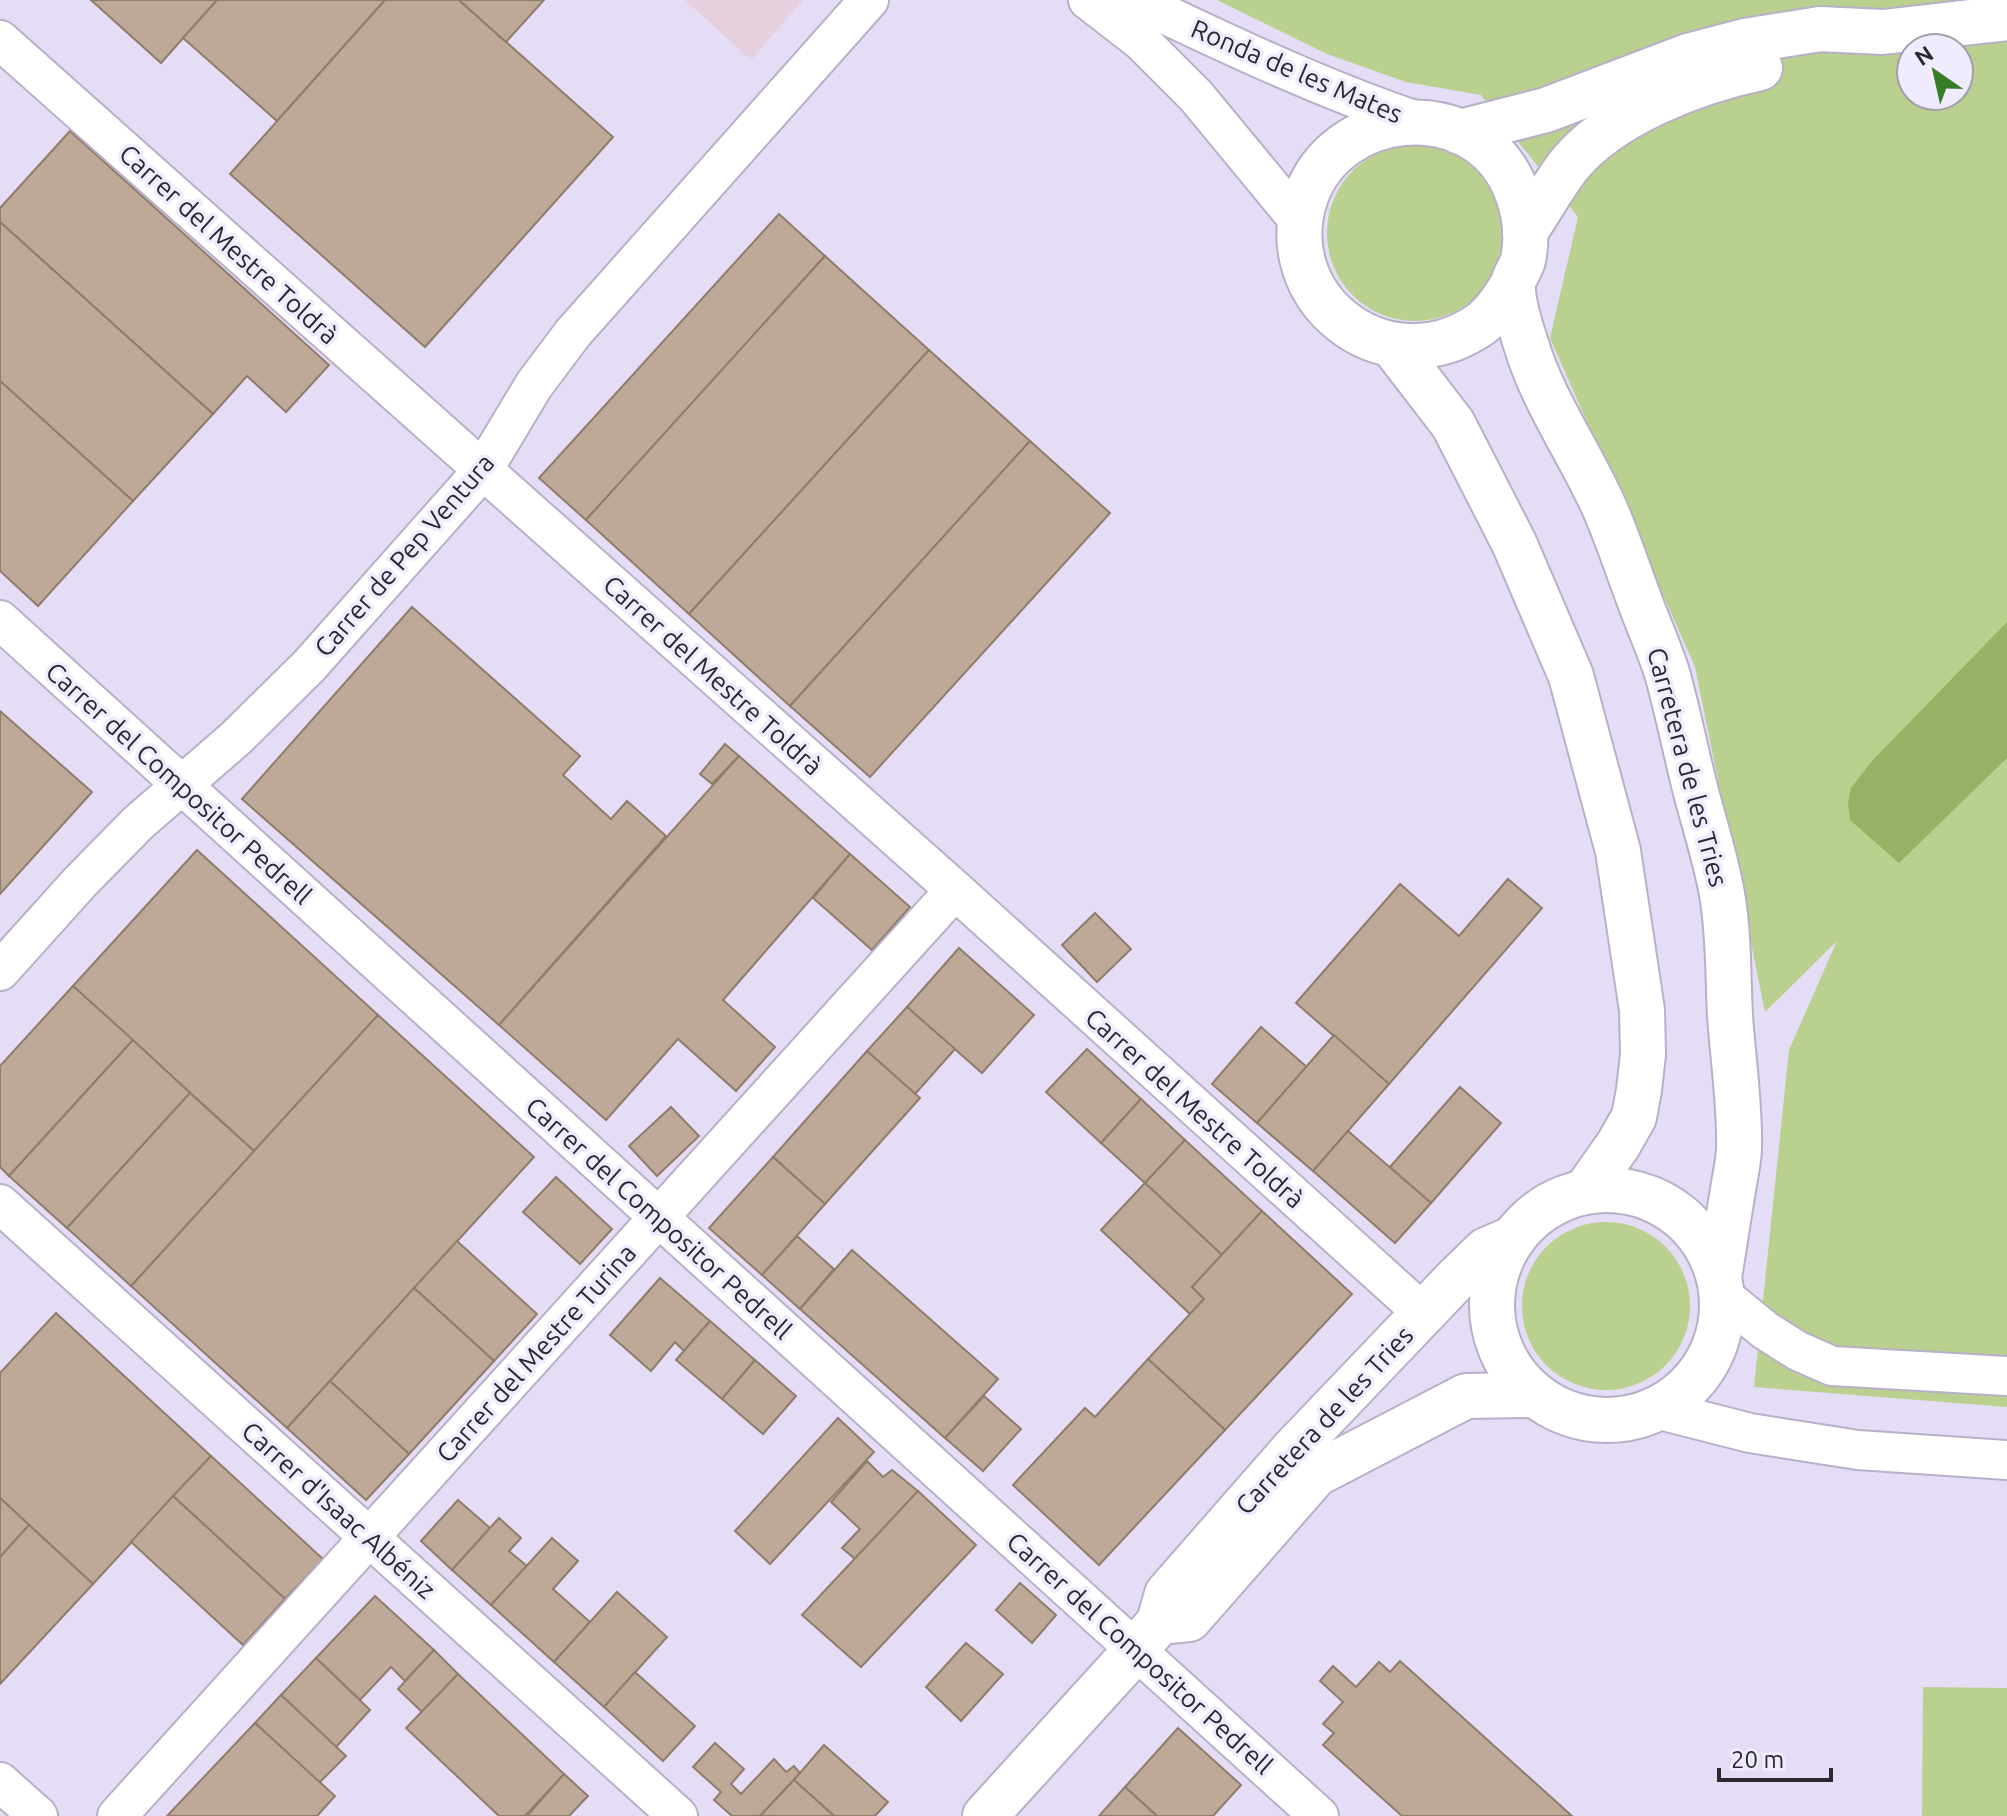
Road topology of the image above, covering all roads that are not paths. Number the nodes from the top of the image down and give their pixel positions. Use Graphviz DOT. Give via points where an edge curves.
graph roads {
  1 [pos="869,0"];
  2 [pos="1088,0"];
  3 [pos="1135,0"];
  4 [pos="2007,18"];
  5 [pos="1883,32"];
  6 [pos="1,44"];
  7 [pos="1417,121"];
  8 [pos="1460,132"];
  9 [pos="1300,222"];
  10 [pos="1525,232"];
  11 [pos="1513,284"];
  12 [pos="1393,346"];
  13 [pos="483,470"];
  14 [pos="0,620"];
  15 [pos="183,786"];
  16 [pos="955,890"];
  17 [pos="0,971"];
  18 [pos="1585,1192"];
  19 [pos="0,1204"];
  20 [pos="658,1217"];
  21 [pos="1514,1238"];
  22 [pos="1721,1286"];
  23 [pos="1423,1313"];
  24 [pos="2007,1376"];
  25 [pos="1534,1395"];
  26 [pos="1656,1409"];
  27 [pos="2007,1460"];
  28 [pos="369,1537"];
  29 [pos="1147,1636"];
  30 [pos="0,1782"];
  31 [pos="38,1816"];
  32 [pos="117,1816"];
  33 [pos="678,1816"];
  34 [pos="985,1816"];
  35 [pos="1319,1816"];
  1 -- 13 [label="street, Carrer de Pep Ventura" via="573,333 534,385"];
  2 -- 9 [label="street, Ronda de les Mates" via="1141,41 1196,96"];
  3 -- 7 [label="street, Ronda de les Mates" via="1245,53"];
  4 -- 5 [label="street"];
  5 -- 8 [label="street" via="1820,29 1745,41 1688,56 1546,110"];
  5 -- 10 [label="street" via="1817,56 1726,76 1642,110 1577,157"];
  6 -- 13 [label="street, Carrer del Mestre Toldrà"];
  7 -- 8 [label="street"];
  7 -- 9 [label="street" via="1362,133 1339,149 1320,169"];
  8 -- 10 [label="street" via="1487,149 1508,173 1521,202"];
  9 -- 12 [label="street" via="1300,250 1322,302 1366,338"];
  10 -- 11 [label="street" via="1523,259"];
  11 -- 12 [label="street" via="1498,309 1476,328 1422,347"];
  11 -- 22 [label="street, Carretera de les Tries" via="1533,369 1605,509 1666,671 1722,895 1739,1148"];
  12 -- 18 [label="street" via="1453,424 1514,543 1571,676 1618,851 1642,1010 1643,1054 1634,1117"];
  13 -- 15 [label="street, Carrer de Pep Ventura" via="309,666"];
  13 -- 16 [label="street, Carrer del Mestre Toldrà"];
  14 -- 15 [label="street, Carrer del Compositor Pedrell"];
  15 -- 17 [label="street, Carrer de Pep Ventura" via="138,823"];
  15 -- 20 [label="street, Carrer del Compositor Pedrell"];
  16 -- 20 [label="street, Carrer del Mestre Turina"];
  16 -- 23 [label="street, Carrer del Mestre Toldrà"];
  18 -- 21 [label="street" via="1545,1208"];
  18 -- 22 [label="street" via="1643,1195 1669,1207 1708,1249"];
  19 -- 28 [label="street, Carrer d'Isaac Albéniz"];
  20 -- 28 [label="street, Carrer del Mestre Turina"];
  20 -- 29 [label="street, Carrer del Compositor Pedrell"];
  21 -- 23 [label="street, Carretera de les Tries" via="1486,1250"];
  21 -- 25 [label="street" via="1494,1283 1495,1333 1517,1377"];
  22 -- 24 [label="street" via="1766,1331 1832,1366"];
  22 -- 26 [label="street" via="1721,1323 1713,1350 1680,1394"];
  23 -- 29 [label="street, Carretera de les Tries" via="1167,1594"];
  25 -- 26 [label="street" via="1556,1409 1606,1420"];
  25 -- 29 [label="street, Carretera de les Tries" via="1466,1396 1316,1474 1189,1619"];
  26 -- 27 [label="street" via="1750,1433 1858,1450"];
  28 -- 32 [label="street, Carrer del Mestre Turina"];
  28 -- 33 [label="street, Carrer d'Isaac Albéniz"];
  29 -- 34 [label="street, Carretera de les Tries"];
  29 -- 35 [label="street, Carrer del Compositor Pedrell"];
  30 -- 31 [label="street"];
}
